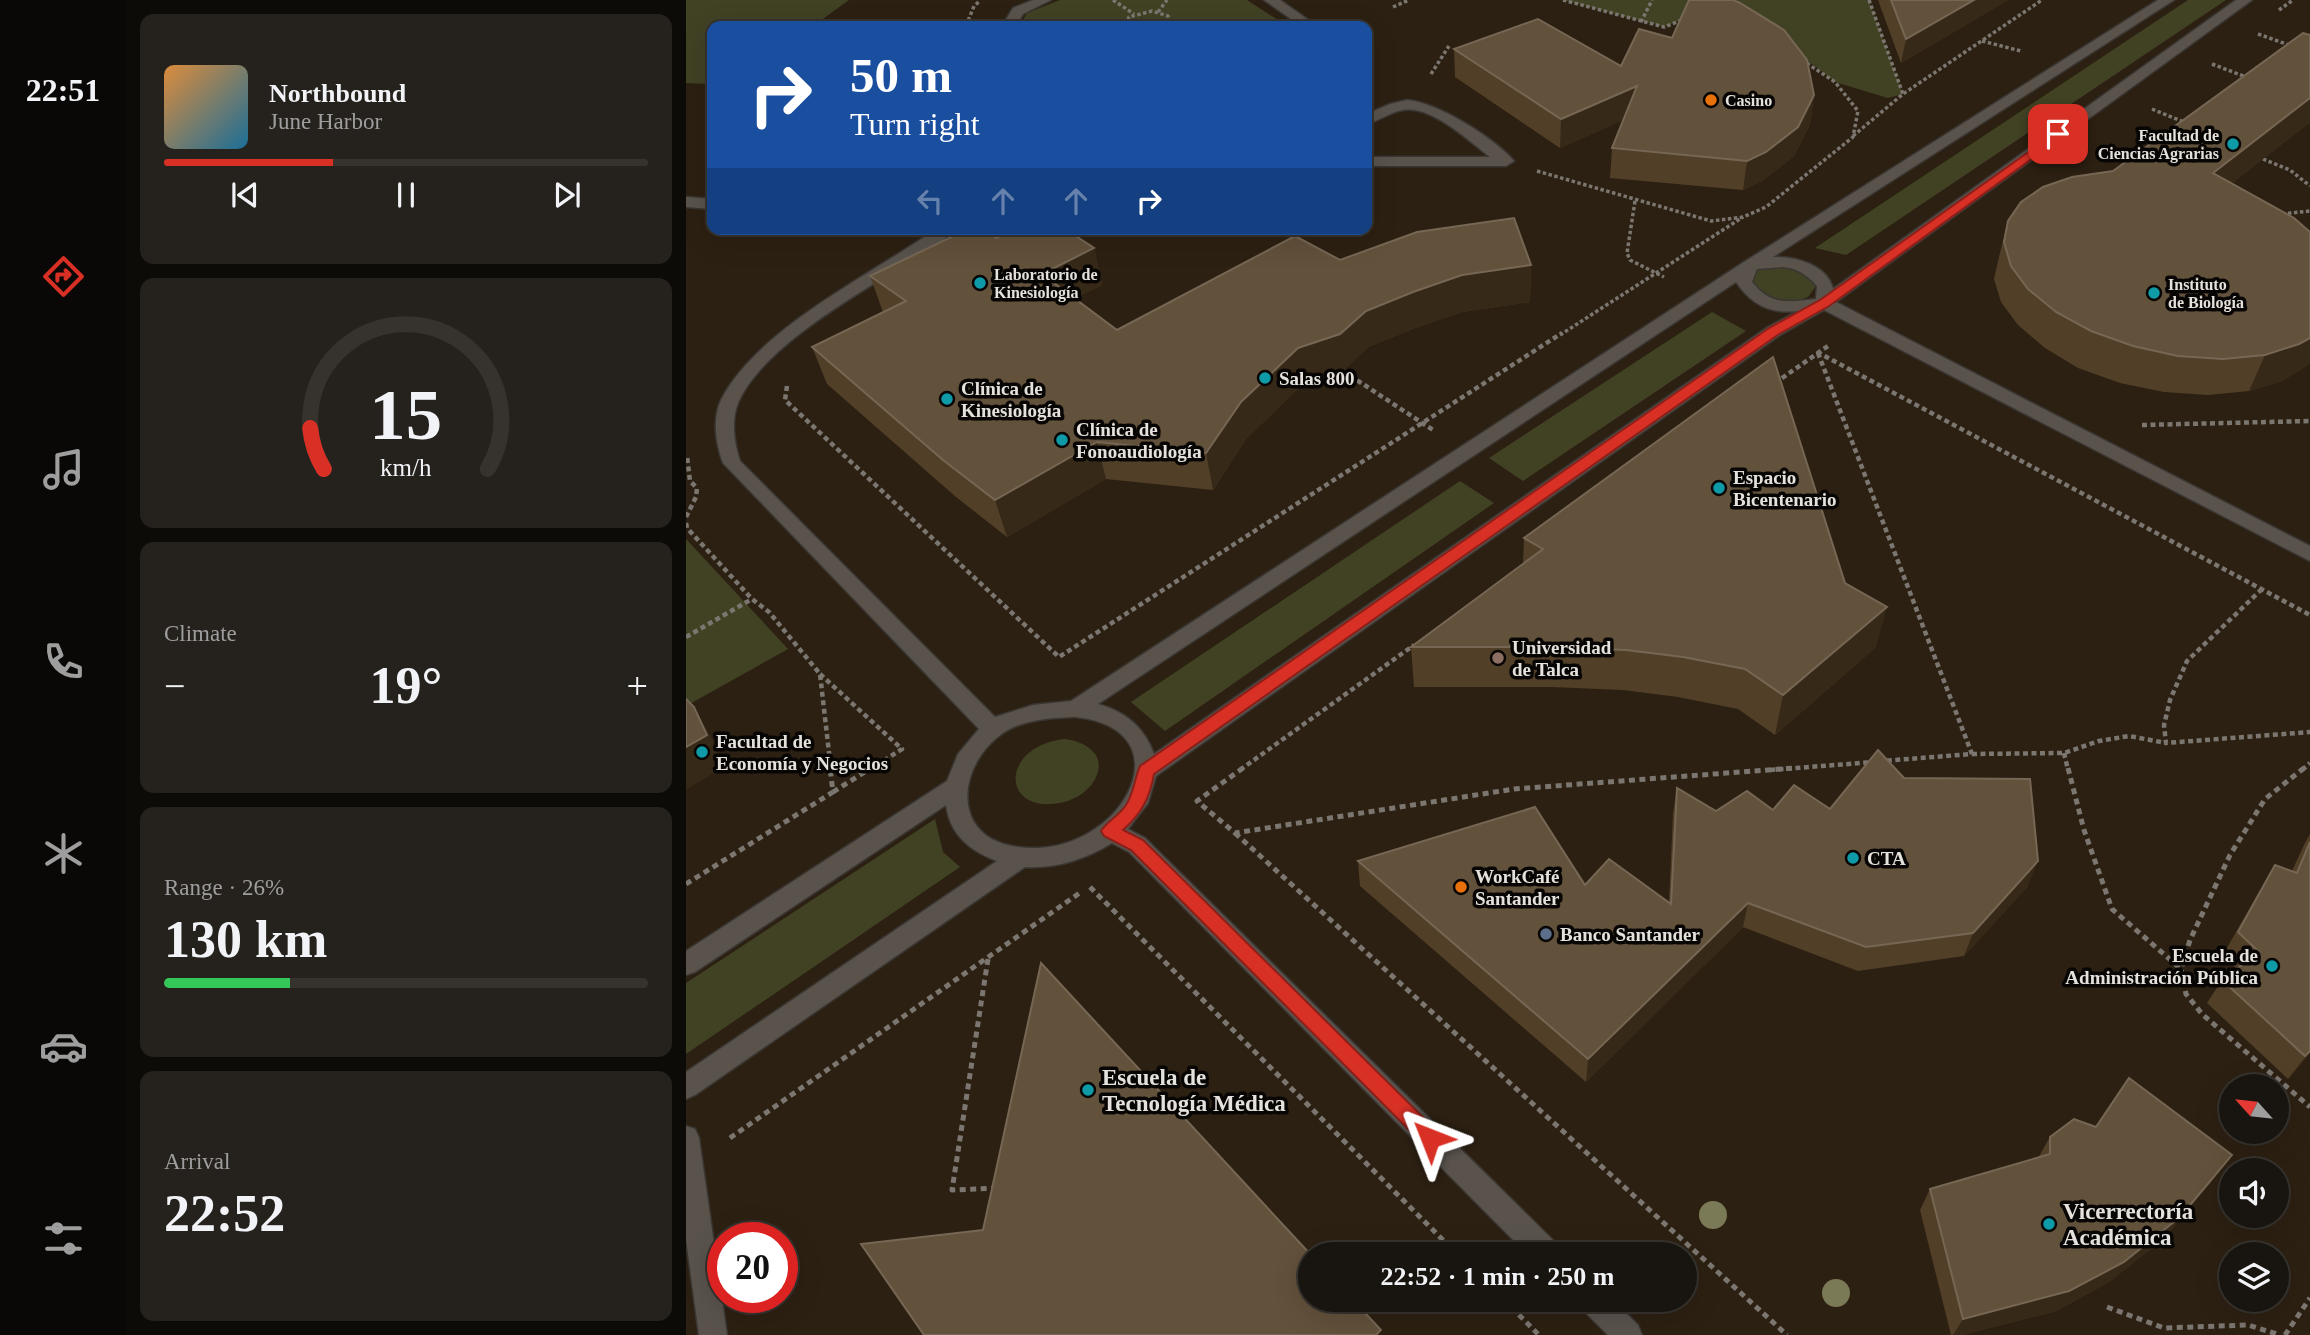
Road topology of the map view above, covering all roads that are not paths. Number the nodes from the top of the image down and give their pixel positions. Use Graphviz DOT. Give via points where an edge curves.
graph roads {
  1 [pos="1044,0"];
  2 [pos="1271,0"];
  3 [pos="2167,0"];
  4 [pos="2245,0"];
  5 [pos="1012,21"];
  6 [pos="1302,21"];
  7 [pos="1372,118"];
  8 [pos="1372,162"];
  9 [pos="686,202"];
  10 [pos="707,204"];
  11 [pos="938,235"];
  12 [pos="1750,265"];
  13 [pos="1824,303"];
  14 [pos="2310,554"];
  15 [pos="1075,709"];
  16 [pos="993,729"];
  17 [pos="1146,771"];
  18 [pos="954,788"];
  19 [pos="1110,831"];
  20 [pos="1020,858"];
  21 [pos="686,964"];
  22 [pos="686,1087"];
  23 [pos="686,1138"];
  24 [pos="1535,1242"];
  25 [pos="1605,1312"];
  26 [pos="713,1335"];
  27 [pos="1628,1335"];
  1 -- 5 [label="lane" via="1018,11"];
  2 -- 6 [label="lane"];
  3 -- 12 [label="lane"];
  4 -- 13 [label="lane"];
  7 -- 8 [label="lane" via="1411,104 1430,108 1506,162"];
  9 -- 10 [label="lane"];
  11 -- 16 [label="lane" via="787,337 751,370 730,402 724,445 732,463"];
  12 -- 13 [label="lane" via="1781,260 1811,268 1825,285"];
  12 -- 13 [label="lane" via="1744,282 1757,299 1786,307"];
  12 -- 15 [label="lane"];
  13 -- 14 [label="lane"];
  13 -- 17 [label="lane" via="1774,331"];
  15 -- 16 [label="lane" via="1047,710"];
  15 -- 17 [label="lane" via="1104,714 1128,727 1142,748"];
  16 -- 18 [label="lane" via="967,757"];
  17 -- 19 [label="lane" via="1136,804"];
  18 -- 20 [label="lane" via="956,813 968,835 990,850"];
  18 -- 21 [label="lane"];
  19 -- 20 [label="lane" via="1082,848 1052,857"];
  19 -- 24 [label="lane" via="1137,845"];
  20 -- 22 [label="lane"];
  23 -- 26 [label="lane"];
  25 -- 27 [label="lane"];
}
